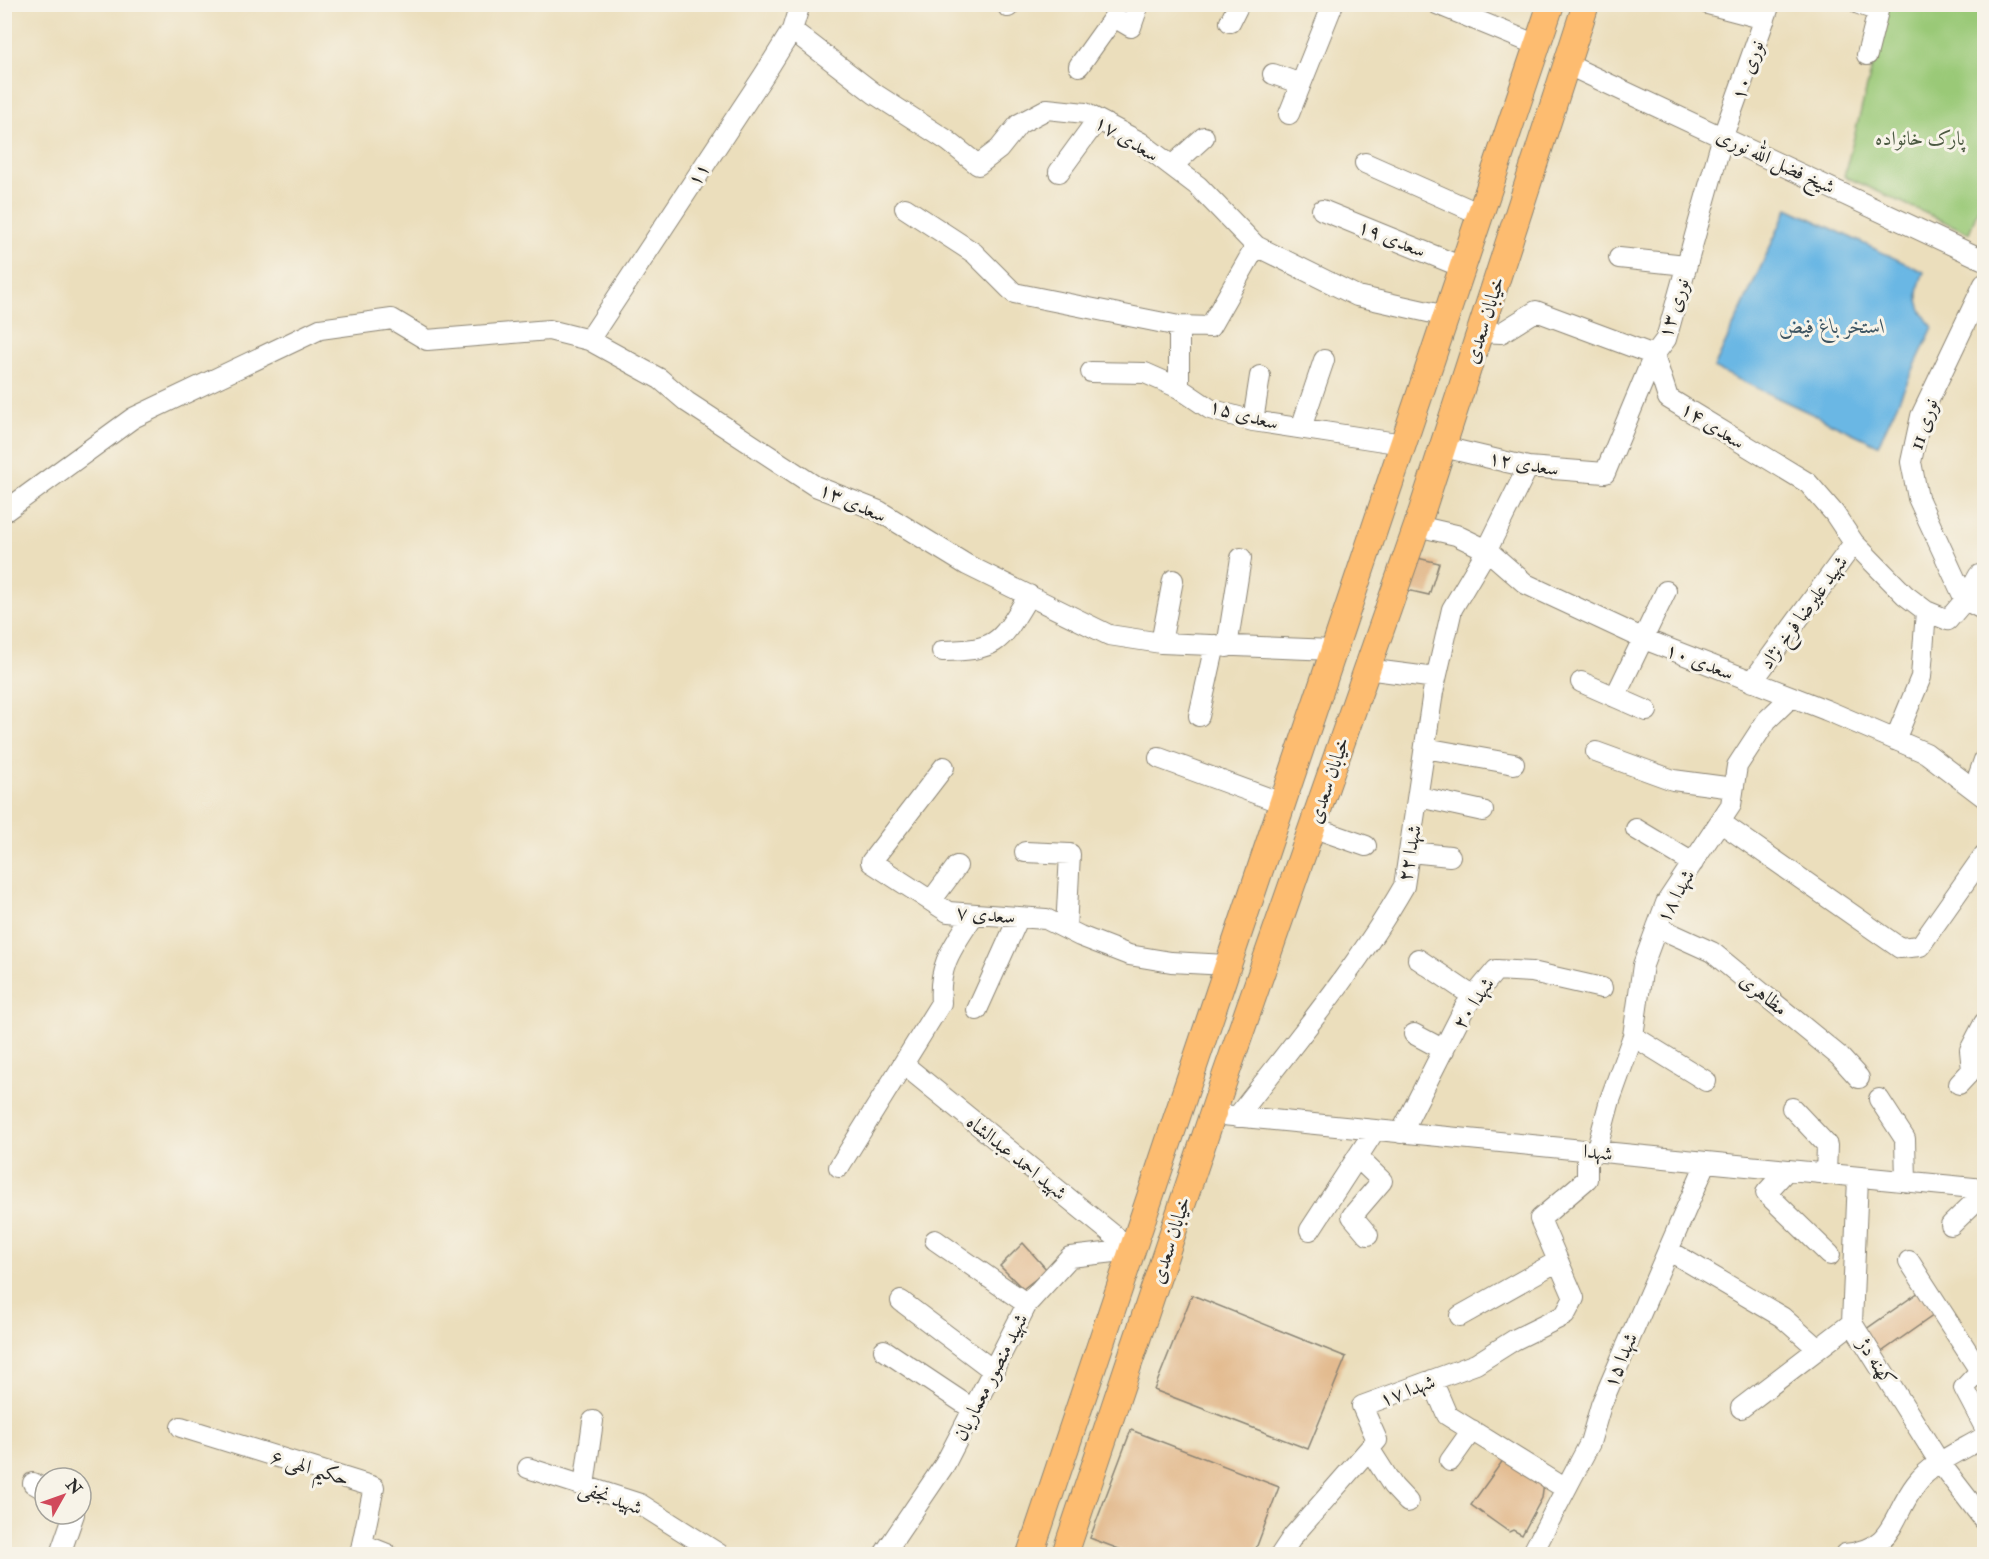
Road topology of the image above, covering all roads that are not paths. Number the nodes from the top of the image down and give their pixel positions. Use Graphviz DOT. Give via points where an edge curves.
graph roads {
  1 [pos="800,4"];
  2 [pos="1139,4"];
  3 [pos="1333,4"];
  4 [pos="1437,4"];
  5 [pos="1551,4"];
  6 [pos="1586,4"];
  7 [pos="1708,4"];
  8 [pos="1859,4"];
  9 [pos="1768,12"];
  10 [pos="792,30"];
  11 [pos="1537,45"];
  12 [pos="1867,55"];
  13 [pos="1566,64"];
  14 [pos="1078,66"];
  15 [pos="1273,74"];
  16 [pos="1301,84"];
  17 [pos="1289,114"];
  18 [pos="1097,120"];
  19 [pos="1723,136"];
  20 [pos="1204,137"];
  21 [pos="1365,163"];
  22 [pos="1172,166"];
  23 [pos="1059,172"];
  24 [pos="905,208"];
  25 [pos="1322,210"];
  26 [pos="1480,214"];
  27 [pos="1256,246"];
  28 [pos="1619,258"];
  29 [pos="1984,260"];
  30 [pos="1686,266"];
  31 [pos="1462,267"];
  32 [pos="1984,284"];
  33 [pos="1446,316"];
  34 [pos="1179,326"];
  35 [pos="1480,332"];
  36 [pos="589,340"];
  37 [pos="1654,355"];
  38 [pos="1324,360"];
  39 [pos="1091,372"];
  40 [pos="1260,376"];
  41 [pos="1179,388"];
  42 [pos="1253,421"];
  43 [pos="1301,428"];
  44 [pos="1403,444"];
  45 [pos="1443,447"];
  46 [pos="1528,467"];
  47 [pos="1605,473"];
  48 [pos="4,512"];
  49 [pos="1417,526"];
  50 [pos="1854,543"];
  51 [pos="1367,549"];
  52 [pos="1487,550"];
  53 [pos="1241,558"];
  54 [pos="1404,562"];
  55 [pos="1984,577"];
  56 [pos="1173,580"];
  57 [pos="1354,587"];
  58 [pos="1666,591"];
  59 [pos="1029,596"];
  60 [pos="1390,599"];
  61 [pos="1965,600"];
  62 [pos="1984,610"];
  63 [pos="1926,611"];
  64 [pos="1644,639"];
  65 [pos="1161,643"];
  66 [pos="1221,646"];
  67 [pos="1334,650"];
  68 [pos="942,651"];
  69 [pos="1366,669"];
  70 [pos="1436,678"];
  71 [pos="1581,682"];
  72 [pos="1752,682"];
  73 [pos="1615,697"];
  74 [pos="1791,697"];
  75 [pos="1647,711"];
  76 [pos="1199,716"];
  77 [pos="1895,740"];
  78 [pos="1425,748"];
  79 [pos="1596,752"];
  80 [pos="1159,758"];
  81 [pos="1984,760"];
  82 [pos="1514,764"];
  83 [pos="944,767"];
  84 [pos="1733,788"];
  85 [pos="1979,793"];
  86 [pos="1419,797"];
  87 [pos="1282,803"];
  88 [pos="1483,811"];
  89 [pos="1720,822"];
  90 [pos="1312,827"];
  91 [pos="1636,829"];
  92 [pos="1366,846"];
  93 [pos="1025,852"];
  94 [pos="1410,852"];
  95 [pos="1984,855"];
  96 [pos="1450,856"];
  97 [pos="1693,863"];
  98 [pos="957,866"];
  99 [pos="931,901"];
  100 [pos="973,916"];
  101 [pos="1019,917"];
  102 [pos="1657,927"];
  103 [pos="1066,929"];
  104 [pos="1418,959"];
  105 [pos="1227,965"];
  106 [pos="1602,988"];
  107 [pos="1474,997"];
  108 [pos="977,1010"];
  109 [pos="1984,1023"];
  110 [pos="1414,1034"];
  111 [pos="1633,1036"];
  112 [pos="1444,1050"];
  113 [pos="903,1064"];
  114 [pos="1859,1078"];
  115 [pos="1706,1081"];
  116 [pos="1959,1084"];
  117 [pos="1880,1099"];
  118 [pos="1792,1108"];
  119 [pos="1212,1114"];
  120 [pos="1237,1117"];
  121 [pos="1374,1130"];
  122 [pos="1401,1133"];
  123 [pos="1592,1152"];
  124 [pos="1357,1157"];
  125 [pos="1706,1163"];
  126 [pos="839,1167"];
  127 [pos="1786,1171"];
  128 [pos="1826,1175"];
  129 [pos="1858,1178"];
  130 [pos="1906,1182"];
  131 [pos="1984,1191"];
  132 [pos="1951,1225"];
  133 [pos="1310,1230"];
  134 [pos="1368,1235"];
  135 [pos="935,1240"];
  136 [pos="1132,1250"];
  137 [pos="1668,1250"];
  138 [pos="1830,1255"];
  139 [pos="1558,1261"];
  140 [pos="1909,1261"];
  141 [pos="901,1301"];
  142 [pos="1027,1304"];
  143 [pos="1461,1316"];
  144 [pos="1852,1323"];
  145 [pos="1817,1348"];
  146 [pos="884,1350"];
  147 [pos="1982,1369"];
  148 [pos="994,1371"];
  149 [pos="1432,1380"];
  150 [pos="1741,1408"];
  151 [pos="974,1410"];
  152 [pos="593,1420"];
  153 [pos="1984,1426"];
  154 [pos="181,1427"];
  155 [pos="1472,1430"];
  156 [pos="1984,1437"];
  157 [pos="1370,1450"];
  158 [pos="1450,1461"];
  159 [pos="1940,1463"];
  160 [pos="528,1468"];
  161 [pos="584,1486"];
  162 [pos="1566,1489"];
  163 [pos="1408,1502"];
  164 [pos="1984,1520"];
  165 [pos="70,1526"];
  166 [pos="361,1549"];
  167 [pos="60,1554"];
  168 [pos="387,1554"];
  169 [pos="719,1554"];
  170 [pos="884,1554"];
  171 [pos="1030,1554"];
  172 [pos="1065,1554"];
  173 [pos="1281,1554"];
  174 [pos="1534,1554"];
  175 [pos="1854,1554"];
  1 -- 10 [label="street, ۱۱"];
  2 -- 14 [label="street" via="1131,27 1114,18"];
  3 -- 16 [label="street"];
  4 -- 11 [label="street"];
  5 -- 11 [label="main road, خیابان سعدی"];
  6 -- 13 [label="main road, خیابان سعدی"];
  7 -- 9 [label="street"];
  8 -- 12 [label="street" via="1878,11"];
  9 -- 19 [label="street, نوری ۱۰"];
  10 -- 18 [label="street, سعدی ۱۷" via="875,94 978,165 999,149 1018,124 1047,109 1085,113"];
  10 -- 36 [label="street, ۱۱"];
  11 -- 26 [label="main road, خیابان سعدی"];
  13 -- 19 [label="street, شیخ فضل الله نوری"];
  13 -- 35 [label="main road, خیابان سعدی"];
  15 -- 16 [label="street"];
  16 -- 17 [label="street"];
  18 -- 22 [label="street, سعدی ۱۷" via="1140,142"];
  18 -- 23 [label="street"];
  19 -- 29 [label="street, شیخ فضل الله نوری"];
  19 -- 30 [label="street, نوری ۱۳"];
  20 -- 22 [label="street"];
  21 -- 26 [label="street"];
  22 -- 27 [label="street, سعدی ۱۷" via="1198,186"];
  24 -- 34 [label="street" via="974,253 1014,293"];
  25 -- 31 [label="street, سعدی ۱۹"];
  26 -- 31 [label="main road, خیابان سعدی"];
  27 -- 33 [label="street, سعدی ۱۷" via="1357,296"];
  27 -- 34 [label="street" via="1210,327"];
  28 -- 30 [label="street"];
  30 -- 37 [label="street, نوری ۱۳" via="1666,339"];
  31 -- 33 [label="main road, خیابان سعدی"];
  32 -- 61 [label="street, نوری 11" via="1921,417 1911,462 1918,498"];
  33 -- 44 [label="main road, خیابان سعدی"];
  34 -- 41 [label="street"];
  35 -- 37 [label="street" via="1501,333 1536,310"];
  35 -- 45 [label="main road, خیابان سعدی"];
  36 -- 48 [label="street, سعدی ۱۳" via="549,330 427,339 392,319 320,329 133,418"];
  36 -- 59 [label="street, سعدی ۱۳" via="660,379 687,402 815,486 879,511 967,565"];
  37 -- 47 [label="street, نوری ۱۳"];
  37 -- 50 [label="street, سعدی ۱۴" via="1668,398 1808,483"];
  38 -- 43 [label="street"];
  39 -- 41 [label="street, سعدی ۱۵" via="1145,373"];
  40 -- 42 [label="street"];
  41 -- 42 [label="street, سعدی ۱۵" via="1210,409"];
  42 -- 43 [label="street, سعدی ۱۵"];
  43 -- 44 [label="street, سعدی ۱۵"];
  44 -- 51 [label="main road, خیابان سعدی"];
  45 -- 46 [label="street, سعدی ۱۲"];
  45 -- 49 [label="main road, خیابان سعدی"];
  46 -- 47 [label="street, سعدی ۱۲"];
  46 -- 52 [label="street, شهدا ۲۲"];
  49 -- 52 [label="street, سعدی ۱۰" via="1455,535"];
  49 -- 54 [label="main road, خیابان سعدی"];
  50 -- 63 [label="street, سعدی ۱۴"];
  50 -- 72 [label="street, شهید علیرضا فرخ نژاد"];
  51 -- 54 [label="main road" via="1377,561"];
  51 -- 57 [label="main road, خیابان سعدی"];
  52 -- 64 [label="street, سعدی ۱۰" via="1526,584"];
  52 -- 70 [label="street, شهدا ۲۲" via="1452,609"];
  53 -- 66 [label="street"];
  54 -- 60 [label="main road, خیابان سعدی"];
  55 -- 61 [label="street" via="1979,575"];
  56 -- 65 [label="street"];
  57 -- 60 [label="main road" via="1374,583"];
  57 -- 67 [label="main road, خیابان سعدی"];
  58 -- 64 [label="street"];
  59 -- 65 [label="street, سعدی ۱۳" via="1109,635"];
  59 -- 68 [label="street" via="1004,636 978,650"];
  60 -- 69 [label="main road, خیابان سعدی"];
  61 -- 62 [label="street"];
  61 -- 63 [label="street" via="1948,620"];
  63 -- 77 [label="street" via="1921,677"];
  64 -- 72 [label="street, سعدی ۱۰"];
  64 -- 73 [label="street"];
  65 -- 66 [label="street, سعدی ۱۳"];
  66 -- 67 [label="street, سعدی ۱۳"];
  66 -- 76 [label="street"];
  67 -- 87 [label="main road, خیابان سعدی"];
  69 -- 70 [label="street"];
  69 -- 90 [label="main road, خیابان سعدی"];
  70 -- 78 [label="street, شهدا ۲۲"];
  71 -- 73 [label="street"];
  72 -- 74 [label="street, سعدی ۱۰"];
  73 -- 75 [label="street"];
  74 -- 77 [label="street, سعدی ۱۰"];
  74 -- 84 [label="street, شهدا ۱۸" via="1767,720 1737,766"];
  77 -- 85 [label="street, سعدی ۱۰" via="1926,753"];
  78 -- 82 [label="street"];
  78 -- 86 [label="street, شهدا ۲۲"];
  79 -- 84 [label="street" via="1673,780"];
  80 -- 87 [label="street"];
  81 -- 85 [label="street"];
  83 -- 99 [label="street, سعدی ۷" via="871,862"];
  84 -- 89 [label="street, شهدا ۱۸" via="1731,805"];
  86 -- 88 [label="street"];
  86 -- 94 [label="street, شهدا ۲۲"];
  87 -- 105 [label="main road, خیابان سعدی"];
  89 -- 95 [label="street" via="1900,948 1920,945"];
  89 -- 97 [label="street, شهدا ۱۸"];
  90 -- 92 [label="street"];
  90 -- 119 [label="main road, خیابان سعدی"];
  91 -- 97 [label="street"];
  93 -- 103 [label="street" via="1070,854"];
  94 -- 96 [label="street"];
  94 -- 120 [label="street, شهدا ۲۲" via="1404,886 1388,914"];
  97 -- 102 [label="street, شهدا ۱۸" via="1666,903"];
  98 -- 99 [label="street"];
  99 -- 100 [label="street, سعدی ۷" via="948,912"];
  100 -- 101 [label="street, سعدی ۷"];
  100 -- 113 [label="street" via="945,959 941,1003"];
  101 -- 103 [label="street, سعدی ۷" via="1046,919"];
  101 -- 108 [label="street"];
  102 -- 111 [label="street, شهدا ۱۸" via="1643,965"];
  102 -- 114 [label="street, مظاهری" via="1712,952 1839,1056"];
  103 -- 105 [label="street, سعدی ۷" via="1129,955"];
  104 -- 107 [label="street"];
  105 -- 136 [label="main road, خیابان سعدی"];
  106 -- 107 [label="street, شهدا ۲۰" via="1532,972 1496,969"];
  107 -- 112 [label="street, شهدا ۲۰"];
  109 -- 116 [label="street" via="1970,1050 1972,1070"];
  110 -- 112 [label="street"];
  111 -- 115 [label="street"];
  111 -- 123 [label="street, شهدا ۱۸"];
  112 -- 122 [label="street, شهدا ۲۰"];
  113 -- 126 [label="street"];
  113 -- 136 [label="street, شهید احمد عبدالشاه"];
  117 -- 130 [label="street" via="1905,1139"];
  118 -- 128 [label="street" via="1827,1145"];
  119 -- 120 [label="street, شهدا"];
  119 -- 172 [label="main road, خیابان سعدی"];
  120 -- 121 [label="street, شهدا"];
  121 -- 122 [label="street, شهدا"];
  121 -- 124 [label="street"];
  122 -- 123 [label="street, شهدا"];
  123 -- 125 [label="street, شهدا"];
  123 -- 139 [label="street, شهدا ۱۷" via="1587,1179 1540,1219"];
  124 -- 133 [label="street"];
  124 -- 134 [label="street" via="1382,1181 1352,1216"];
  125 -- 127 [label="street, شهدا"];
  125 -- 137 [label="street, شهدا ۱۵"];
  127 -- 128 [label="street, شهدا"];
  127 -- 138 [label="street" via="1766,1193"];
  128 -- 129 [label="street, شهدا"];
  129 -- 130 [label="street, شهدا"];
  129 -- 144 [label="street, کهنه دژ"];
  130 -- 131 [label="street, شهدا"];
  131 -- 132 [label="street"];
  135 -- 142 [label="street"];
  136 -- 142 [label="street, شهید منصور معماریان" via="1070,1257"];
  136 -- 171 [label="main road, خیابان سعدی"];
  137 -- 145 [label="street" via="1782,1317"];
  137 -- 162 [label="street, شهدا ۱۵" via="1601,1405 1590,1443"];
  139 -- 143 [label="street"];
  139 -- 149 [label="street, شهدا ۱۷" via="1574,1298 1565,1315 1476,1364"];
  140 -- 147 [label="street"];
  141 -- 148 [label="street"];
  142 -- 148 [label="street, شهید منصور معماریان"];
  144 -- 145 [label="street"];
  144 -- 159 [label="street, کهنه دژ"];
  145 -- 150 [label="street"];
  146 -- 151 [label="street"];
  147 -- 153 [label="street" via="1964,1388"];
  148 -- 151 [label="street, شهید منصور معماریان"];
  149 -- 155 [label="street" via="1448,1415"];
  149 -- 157 [label="street, شهدا ۱۷" via="1362,1406 1377,1440"];
  151 -- 170 [label="street, شهید منصور معماریان" via="945,1464"];
  152 -- 161 [label="street"];
  154 -- 166 [label="street, حکیم الهی ۶" via="374,1487"];
  155 -- 158 [label="street"];
  155 -- 162 [label="street"];
  156 -- 159 [label="street"];
  157 -- 163 [label="street"];
  157 -- 173 [label="street"];
  159 -- 164 [label="street, کهنه دژ"];
  159 -- 175 [label="street" via="1916,1483 1887,1537"];
  160 -- 161 [label="street, شهید نجفی"];
  161 -- 169 [label="street, شهید نجفی" via="640,1504"];
  162 -- 174 [label="street, شهدا ۱۵"];
  165 -- 167 [label="street"];
  166 -- 168 [label="street"];
}
